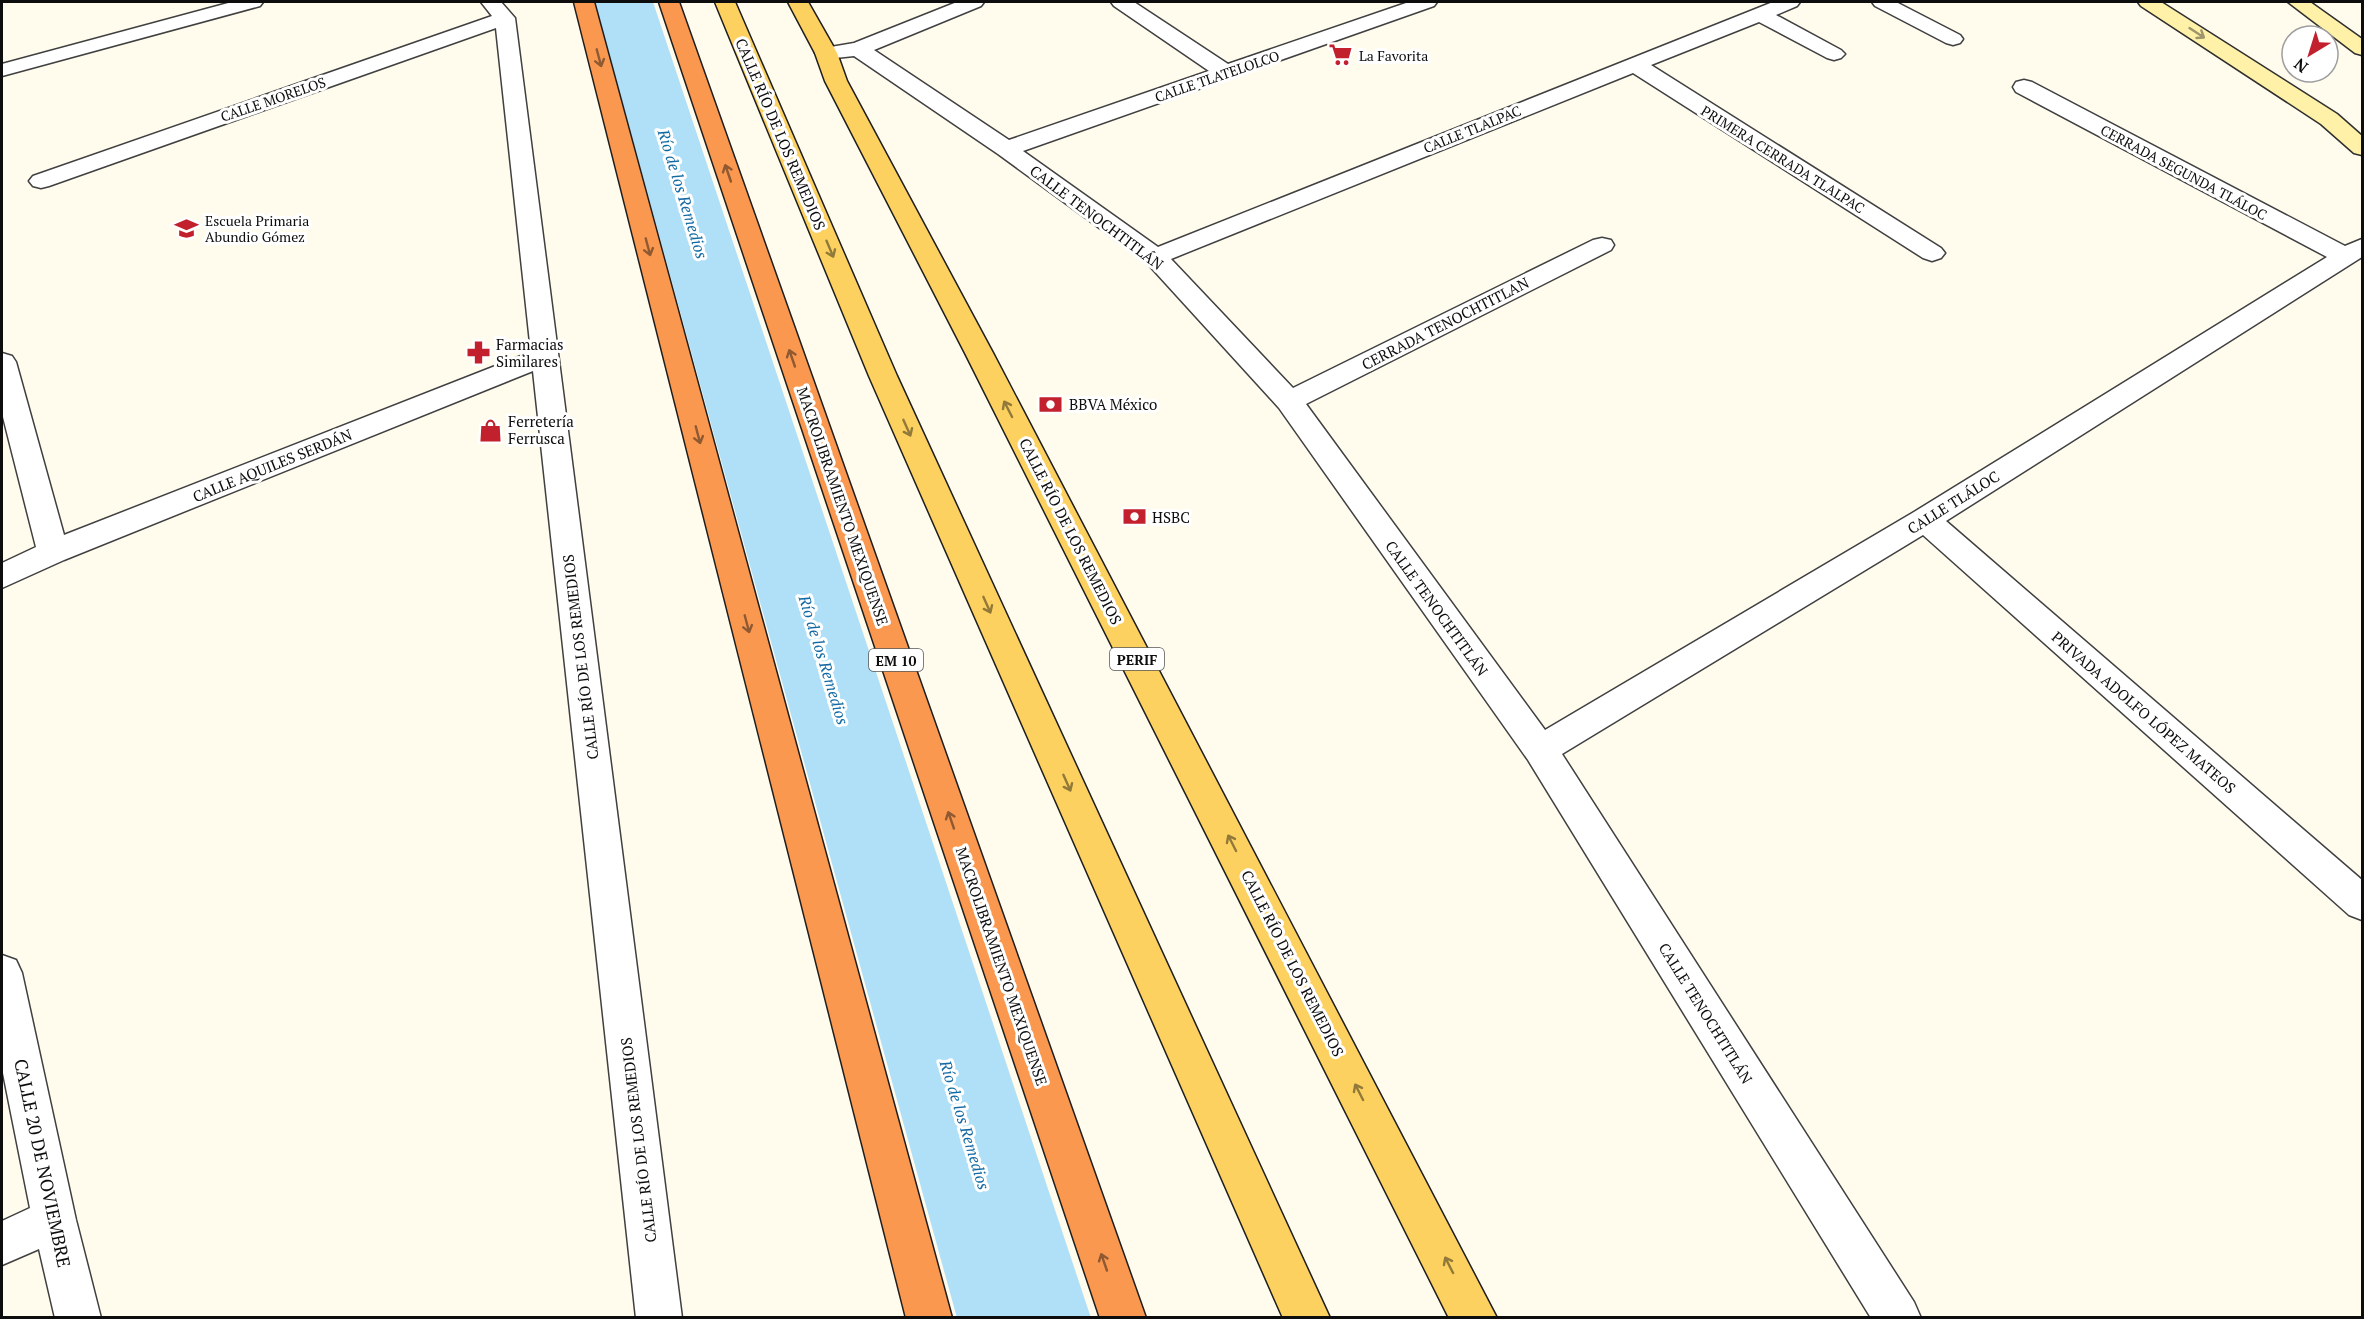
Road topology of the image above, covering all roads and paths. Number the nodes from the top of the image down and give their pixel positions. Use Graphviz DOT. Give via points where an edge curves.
graph roads {
  1 [pos="253,2"];
  2 [pos="584,2"];
  3 [pos="669,2"];
  4 [pos="725,2"];
  5 [pos="798,2"];
  6 [pos="974,2"];
  7 [pos="1159,2"];
  8 [pos="1427,2"];
  9 [pos="1790,2"];
  10 [pos="1882,2"];
  11 [pos="2148,2"];
  12 [pos="2298,2"];
  13 [pos="1127,5"];
  14 [pos="498,10"];
  15 [pos="1760,14"];
  16 [pos="1953,39"];
  17 [pos="858,49"];
  18 [pos="2362,49"];
  19 [pos="826,53"];
  20 [pos="1834,54"];
  21 [pos="1634,64"];
  22 [pos="2,70"];
  23 [pos="1226,73"];
  24 [pos="2024,87"];
  25 [pos="2362,147"];
  26 [pos="1006,149"];
  27 [pos="41,181"];
  28 [pos="1602,245"];
  29 [pos="2354,251"];
  30 [pos="1932,253"];
  31 [pos="1155,257"];
  32 [pos="544,357"];
  33 [pos="2,362"];
  34 [pos="1289,401"];
  35 [pos="1925,520"];
  36 [pos="53,552"];
  37 [pos="2,576"];
  38 [pos="1540,750"];
  39 [pos="2362,903"];
  40 [pos="2,973"];
  41 [pos="54,1220"];
  42 [pos="2,1243"];
  43 [pos="78,1317"];
  44 [pos="659,1317"];
  45 [pos="929,1317"];
  46 [pos="1123,1317"];
  47 [pos="1308,1317"];
  48 [pos="1474,1317"];
  49 [pos="1898,1317"];
  1 -- 22 [label="street"];
  2 -- 45 [label="highway, one-way"];
  46 -- 3 [label="highway, MACROLIBRAMIENTO MEXIQUENSE / EM 10, one-way"];
  4 -- 47 [label="main road, CALLE RÍO DE LOS REMEDIOS, one-way" via="883,375"];
  5 -- 19 [label="main road, CALLE RÍO DE LOS REMEDIOS / PERIF"];
  6 -- 17 [label="street"];
  7 -- 13 [label="street"];
  8 -- 23 [label="street, CALLE TLATELOLCO"];
  9 -- 15 [label="street, CALLE TLALPAC"];
  10 -- 16 [label="street"];
  11 -- 25 [label="main road, one-way" via="2329,119"];
  12 -- 18 [label="main road"];
  13 -- 23 [label="street"];
  14 -- 27 [label="street, CALLE MORELOS"];
  14 -- 32 [label="street, CALLE RÍO DE LOS REMEDIOS"];
  15 -- 20 [label="street"];
  15 -- 21 [label="street, CALLE TLALPAC"];
  17 -- 19 [label="street"];
  17 -- 26 [label="street, CALLE TENOCHTITLÁN"];
  48 -- 19 [label="main road, CALLE RÍO DE LOS REMEDIOS / PERIF, one-way" via="985,363 836,81"];
  21 -- 30 [label="street, PRIMERA CERRADA TLALPAC"];
  21 -- 31 [label="street, CALLE TLALPAC"];
  23 -- 26 [label="street, CALLE TLATELOLCO"];
  24 -- 29 [label="street, CERRADA SEGUNDA TLÁLOC"];
  26 -- 31 [label="street, CALLE TENOCHTITLÁN"];
  28 -- 34 [label="street, CERRADA TENOCHTITLAN"];
  29 -- 35 [label="street, CALLE TLÁLOC"];
  31 -- 34 [label="street, CALLE TENOCHTITLÁN"];
  32 -- 36 [label="street, CALLE AQUILES SERDÁN"];
  32 -- 44 [label="street, CALLE RÍO DE LOS REMEDIOS"];
  33 -- 36 [label="street"];
  34 -- 38 [label="street, CALLE TENOCHTITLÁN"];
  35 -- 38 [label="street, CALLE TLÁLOC"];
  35 -- 39 [label="street, PRIVADA ADOLFO LÓPEZ MATEOS"];
  36 -- 37 [label="street, CALLE AQUILES SERDÁN"];
  38 -- 49 [label="street, CALLE TENOCHTITLÁN"];
  40 -- 41 [label="street, CALLE 20 DE NOVIEMBRE"];
  41 -- 42 [label="street"];
  41 -- 43 [label="street, CALLE 20 DE NOVIEMBRE"];
}
